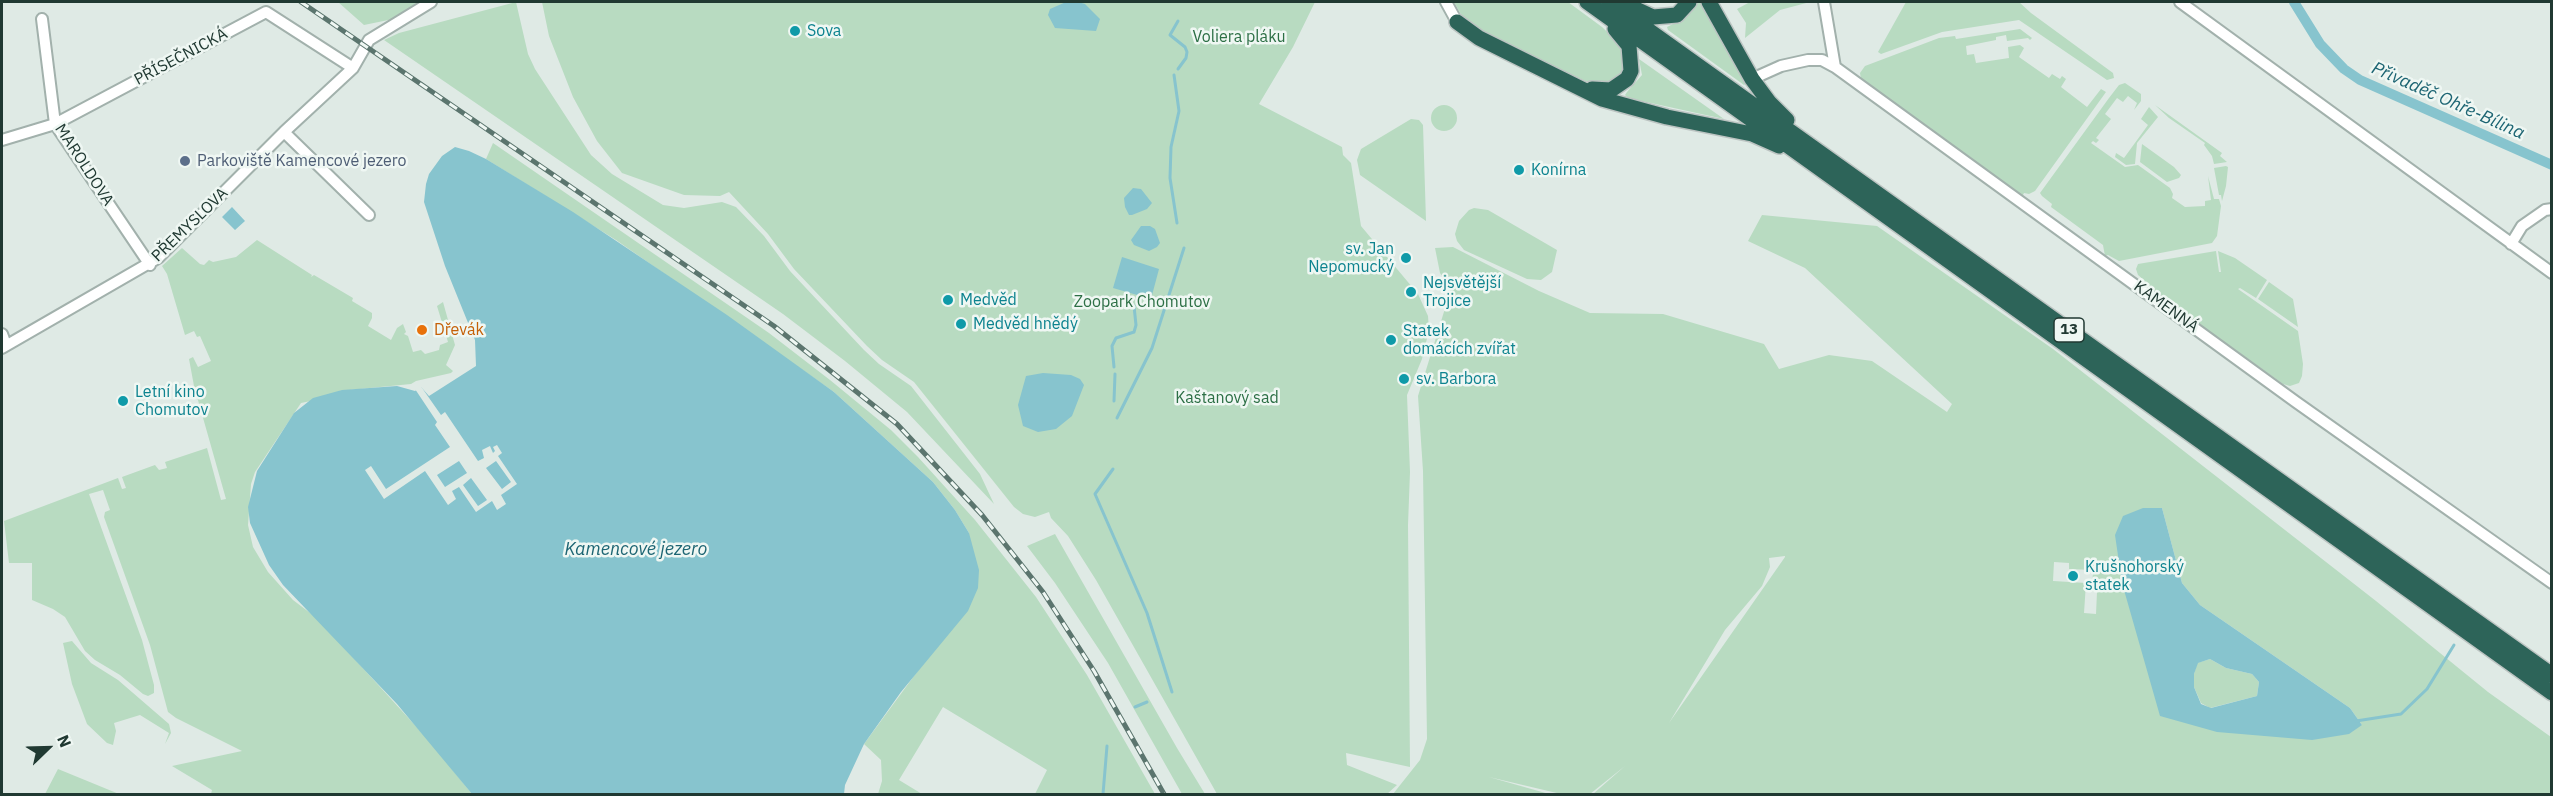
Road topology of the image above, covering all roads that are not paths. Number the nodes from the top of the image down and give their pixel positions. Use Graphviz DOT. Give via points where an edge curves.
graph roads {
  1 [pos="431,2"];
  2 [pos="1446,2"];
  3 [pos="1620,2"];
  4 [pos="1689,2"];
  5 [pos="1709,2"];
  6 [pos="1824,2"];
  7 [pos="2180,2"];
  8 [pos="1598,4"];
  9 [pos="42,19"];
  10 [pos="1457,22"];
  11 [pos="1836,67"];
  12 [pos="352,68"];
  13 [pos="1752,79"];
  14 [pos="1574,84"];
  15 [pos="55,124"];
  16 [pos="284,132"];
  17 [pos="2,140"];
  18 [pos="1815,156"];
  19 [pos="2552,209"];
  20 [pos="369,215"];
  21 [pos="2511,244"];
  22 [pos="150,265"];
  23 [pos="2552,273"];
  24 [pos="2,334"];
  25 [pos="4,346"];
  26 [pos="2552,583"];
  27 [pos="2529,658"];
  28 [pos="2552,669"];
  29 [pos="2552,675"];
  30 [pos="2552,693"];
  1 -- 12 [label="street, PŘEMYSLOVA" via="369,40"];
  2 -- 10 [label="street"];
  3 -- 4 [label="highway" via="1653,17 1677,15"];
  5 -- 13 [label="highway"];
  6 -- 11 [label="street"];
  7 -- 21 [label="street"];
  8 -- 14 [label="highway" via="1629,46 1631,71 1627,79 1611,90 1598,91"];
  8 -- 18 [label="highway, 13"];
  9 -- 15 [label="street, MAROLDOVA"];
  10 -- 14 [label="highway" via="1479,38"];
  11 -- 13 [label="street" via="1822,60 1809,60 1781,66"];
  11 -- 26 [label="street, KAMENNÁ"];
  12 -- 15 [label="street, PŘÍSEČNICKÁ" via="266,12"];
  12 -- 16 [label="street, PŘEMYSLOVA"];
  13 -- 18 [label="highway"];
  14 -- 18 [label="highway" via="1624,106 1752,134"];
  15 -- 17 [label="street, PŘÍSEČNICKÁ"];
  15 -- 22 [label="street, MAROLDOVA"];
  16 -- 20 [label="street"];
  16 -- 22 [label="street, PŘEMYSLOVA"];
  18 -- 27 [label="highway, 13"];
  18 -- 30 [label="highway, 13"];
  19 -- 21 [label="street" via="2522,226"];
  21 -- 23 [label="street"];
  22 -- 25 [label="street, PŘEMYSLOVA"];
  24 -- 25 [label="street"];
  27 -- 28 [label="highway"];
  27 -- 29 [label="highway, 13"];
}
